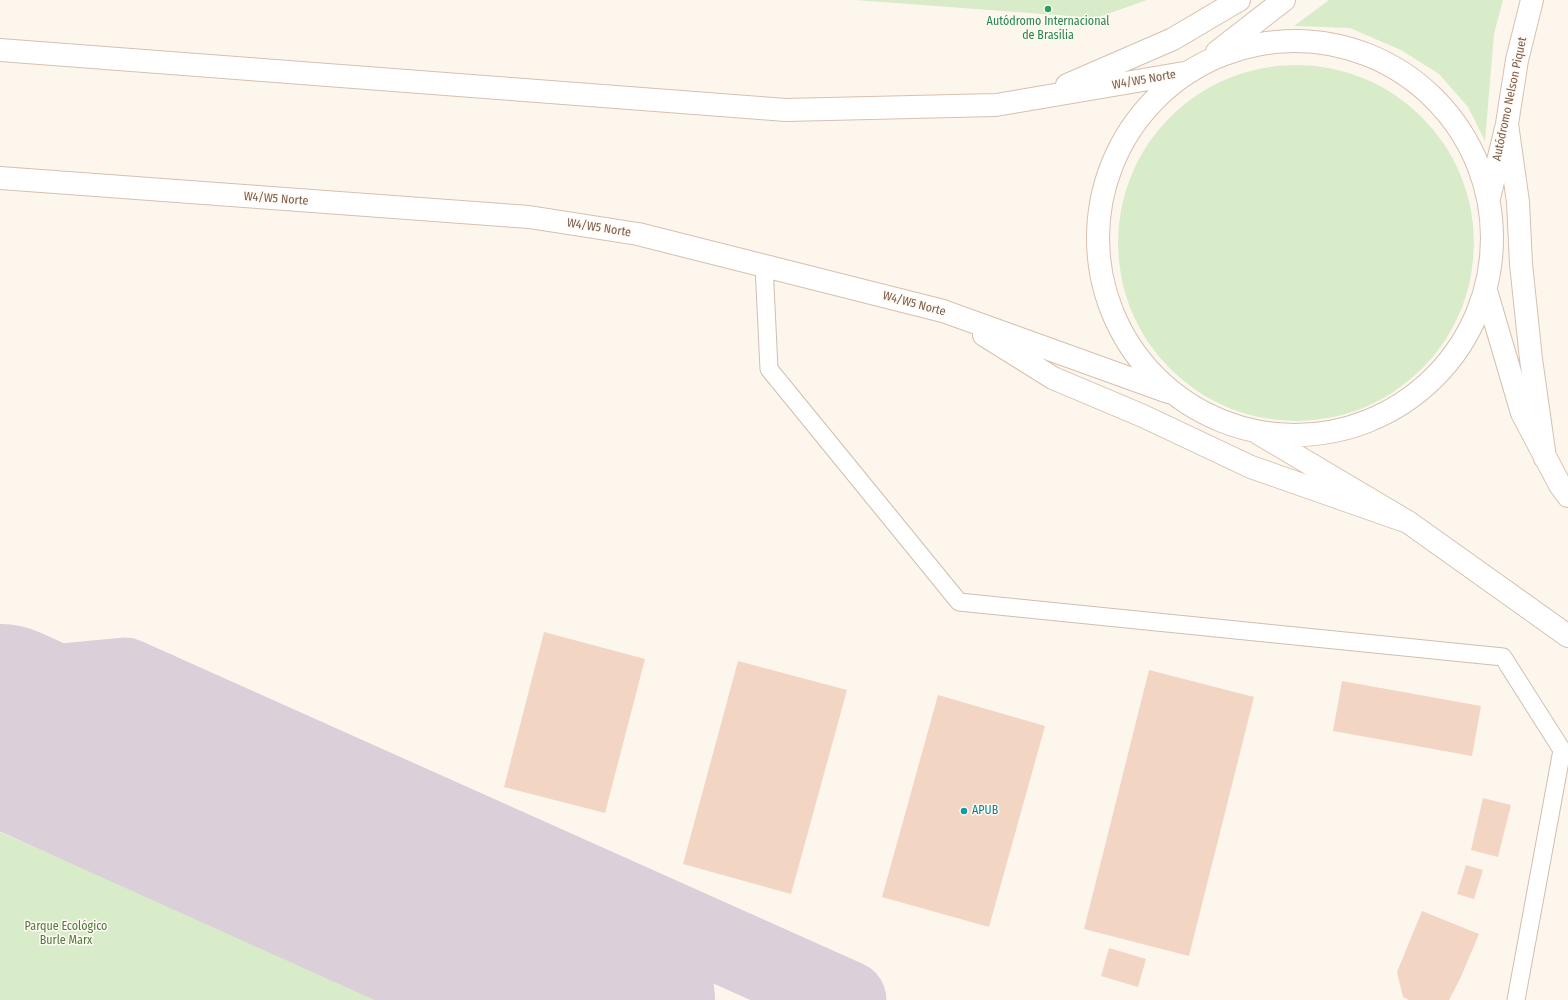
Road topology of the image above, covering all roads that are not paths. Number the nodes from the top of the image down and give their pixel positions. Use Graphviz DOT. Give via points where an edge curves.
graph roads {
  1 [pos="1239,0"];
  2 [pos="1284,0"];
  3 [pos="1532,0"];
  4 [pos="0,50"];
  5 [pos="1196,67"];
  6 [pos="1039,98"];
  7 [pos="1506,124"];
  8 [pos="0,178"];
  9 [pos="1489,198"];
  10 [pos="764,265"];
  11 [pos="1487,294"];
  12 [pos="943,311"];
  13 [pos="1176,394"];
  14 [pos="1253,429"];
  15 [pos="1545,458"];
  16 [pos="1568,496"];
  17 [pos="1408,522"];
  18 [pos="1568,636"];
  19 [pos="1516,1000"];
  1 -- 6 [label="main road" via="1173,39"];
  2 -- 5 [label="main road"];
  3 -- 7 [label="main road, Autódromo Nelson Piquet" via="1517,60"];
  4 -- 6 [label="main road, W4/W5 Norte" via="786,110 996,105"];
  5 -- 6 [label="main road, W4/W5 Norte"];
  5 -- 9 [label="main road" via="1254,46 1306,42 1357,52 1403,74 1442,107 1472,150"];
  5 -- 13 [label="main road" via="1151,101 1123,138 1103,179 1095,225 1096,271 1109,316 1127,344"];
  7 -- 9 [label="main road, Autódromo Nelson Piquet"];
  7 -- 15 [label="main road" via="1518,202 1521,264 1531,359"];
  8 -- 10 [label="main road, W4/W5 Norte" via="529,217 638,234"];
  9 -- 11 [label="main road" via="1494,246"];
  10 -- 12 [label="main road, W4/W5 Norte"];
  10 -- 19 [label="lane" via="769,369 959,602 1503,657 1562,750"];
  11 -- 14 [label="main road" via="1468,341 1437,382 1397,412 1357,426 1305,434"];
  11 -- 15 [label="main road" via="1522,413"];
  12 -- 13 [label="main road, W4/W5 Norte"];
  12 -- 17 [label="main road" via="1054,378 1143,416 1251,467"];
  13 -- 14 [label="main road, W4/W5 Norte"];
  14 -- 17 [label="main road"];
  15 -- 16 [label="main road"];
  17 -- 18 [label="main road"];
}
